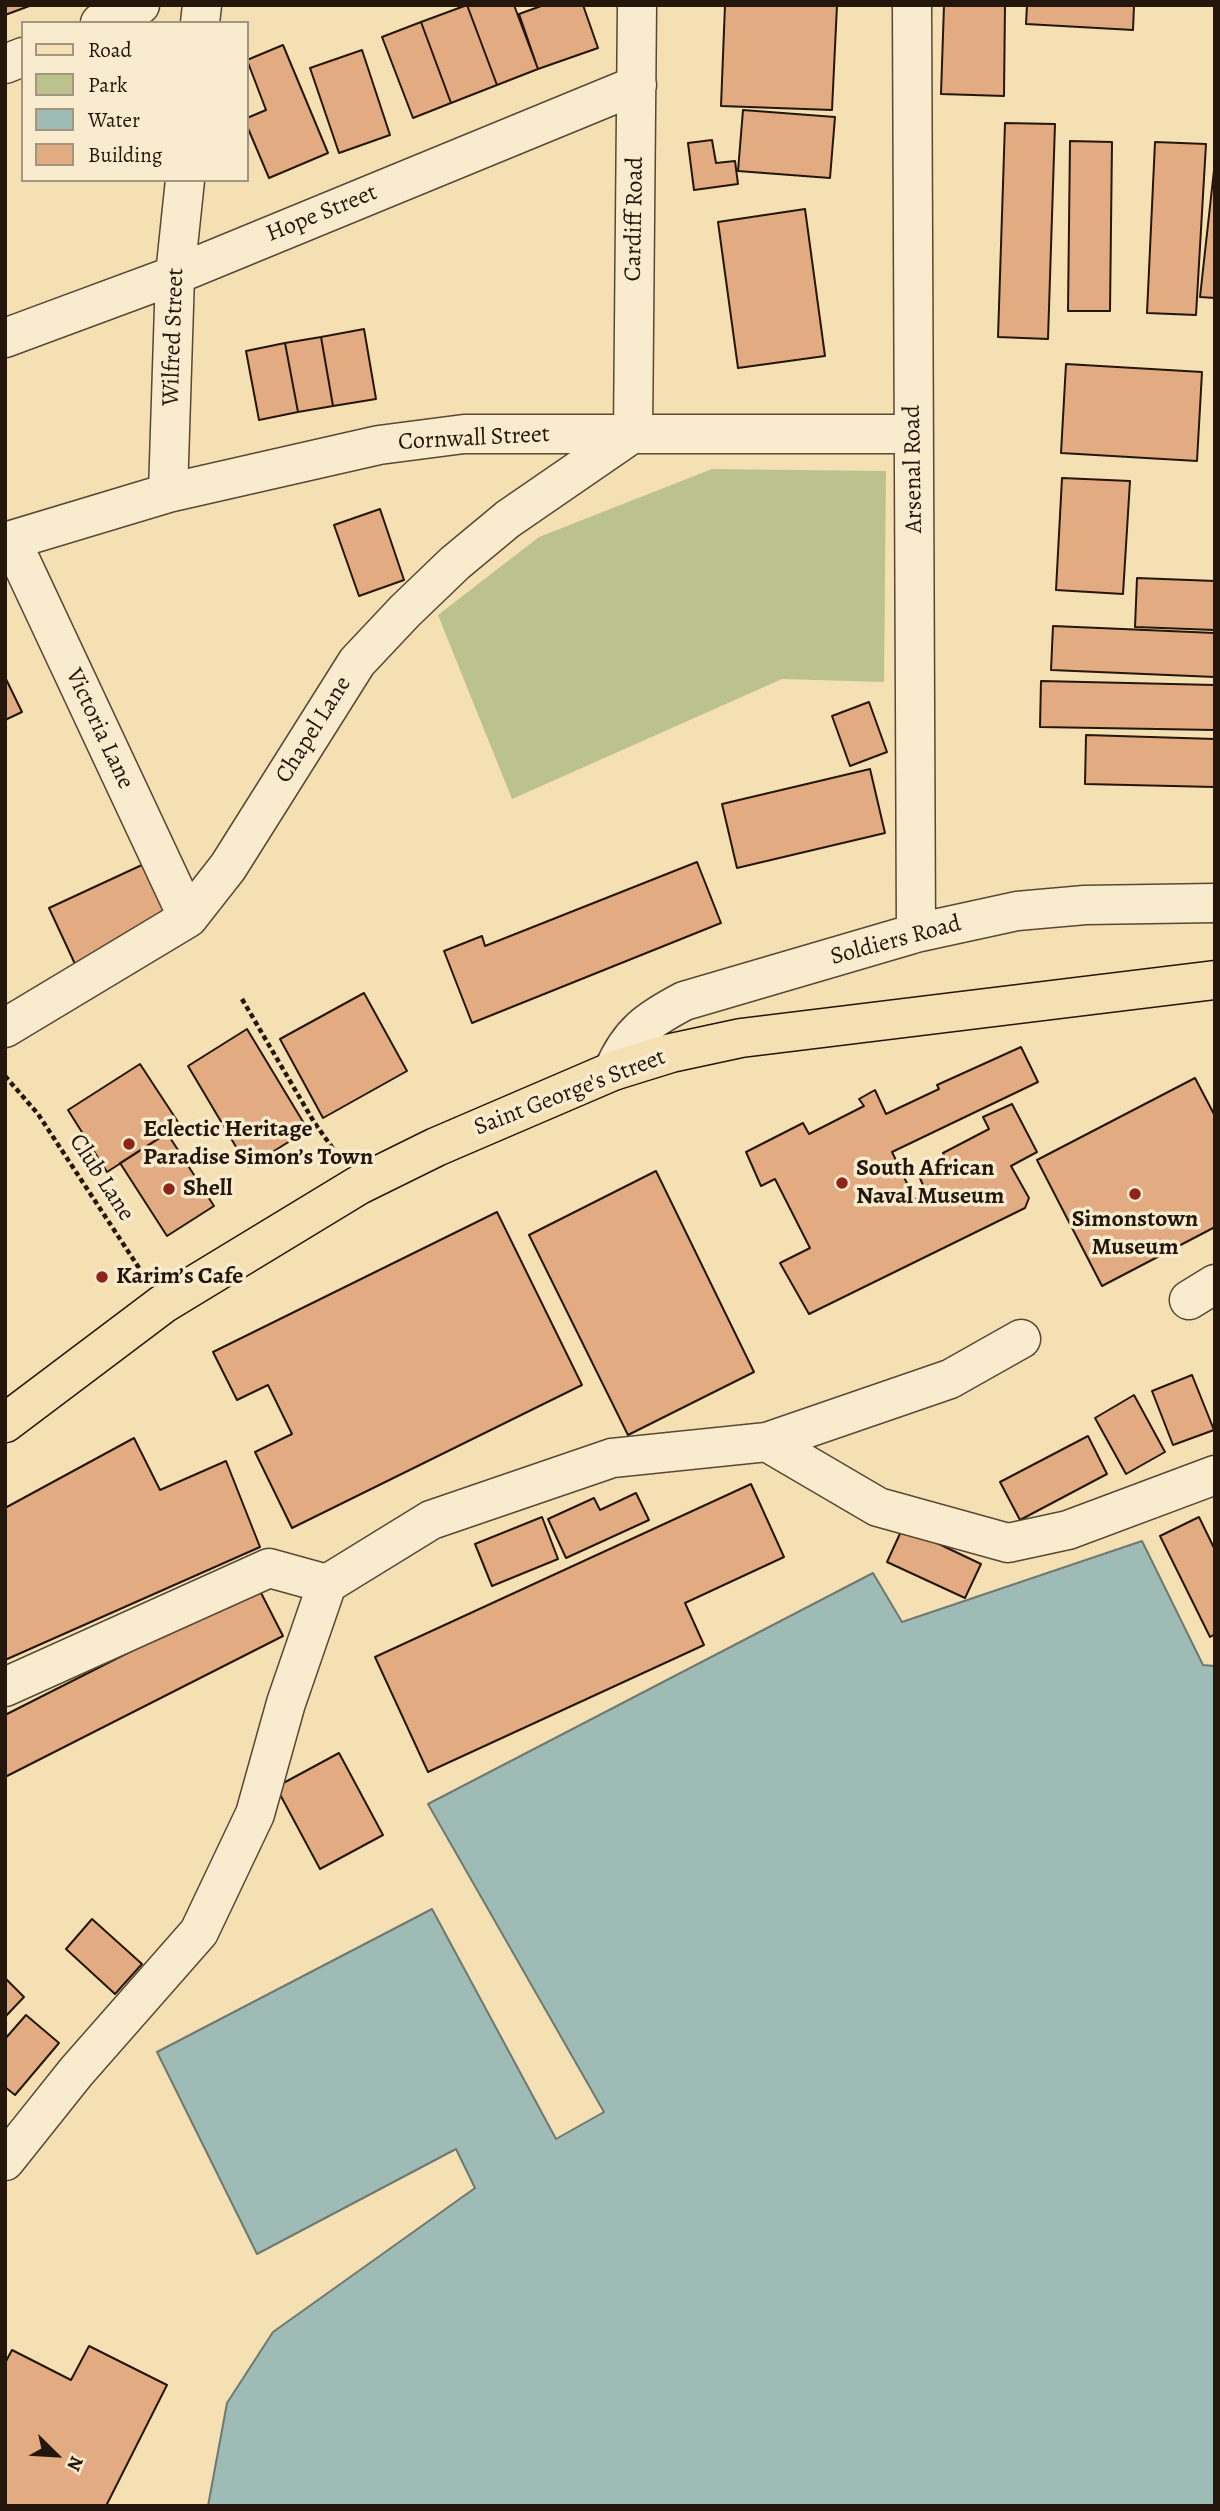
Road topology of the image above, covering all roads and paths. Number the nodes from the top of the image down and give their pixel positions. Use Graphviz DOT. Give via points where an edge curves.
graph roads {
  1 [pos="140,5"];
  2 [pos="637,5"];
  3 [pos="912,5"];
  4 [pos="104,21"];
  5 [pos="637,85"];
  6 [pos="185,182"];
  7 [pos="175,275"];
  8 [pos="5,338"];
  9 [pos="633,433"];
  10 [pos="914,434"];
  11 [pos="168,493"];
  12 [pos="8,541"];
  13 [pos="1215,903"];
  14 [pos="188,918"];
  15 [pos="916,933"];
  16 [pos="1215,980"];
  17 [pos="242,999"];
  18 [pos="5,1028"];
  19 [pos="613,1071"];
  20 [pos="5,1076"];
  21 [pos="359,1185"];
  22 [pos="163,1304"];
  23 [pos="1021,1339"];
  24 [pos="5,1423"];
  25 [pos="767,1442"];
  26 [pos="1215,1475"];
  27 [pos="327,1584"];
  28 [pos="5,1688"];
  29 [pos="5,2161"];
  1 -- 4 [label="street"];
  2 -- 5 [label="street, Cardiff Road"];
  3 -- 10 [label="street, Arsenal Road"];
  5 -- 7 [label="street, Hope Street"];
  5 -- 9 [label="street, Cardiff Road"];
  6 -- 7 [label="street, Wilfred Street"];
  7 -- 8 [label="street, Hope Street"];
  7 -- 11 [label="street, Wilfred Street"];
  9 -- 10 [label="street, Cornwall Street"];
  9 -- 11 [label="street, Cornwall Street" via="464,434 379,445"];
  9 -- 14 [label="street, Chapel Lane" via="508,519 455,563 357,662 228,867"];
  10 -- 15 [label="street, Arsenal Road"];
  11 -- 12 [label="street, Cornwall Street"];
  12 -- 14 [label="street, Victoria Lane"];
  13 -- 15 [label="street, Soldiers Road" via="1017,911"];
  14 -- 18 [label="street, Chapel Lane"];
  15 -- 19 [label="street, Soldiers Road" via="684,1001 653,1017 635,1033"];
  16 -- 19 [label="main road, Saint George's Street" via="741,1038"];
  17 -- 21 [label="path" via="314,1122"];
  19 -- 21 [label="main road, Saint George's Street"];
  20 -- 22 [label="path, Club Lane" via="38,1114"];
  21 -- 22 [label="main road, Saint George's Street"];
  22 -- 24 [label="main road, Saint George's Street"];
  23 -- 25 [label="street" via="950,1379"];
  25 -- 26 [label="street" via="878,1507 1008,1543 1068,1530"];
  25 -- 27 [label="street" via="612,1458 431,1520"];
  27 -- 28 [label="street" via="269,1568"];
  27 -- 29 [label="street" via="286,1703 256,1814 199,1932"];
}
